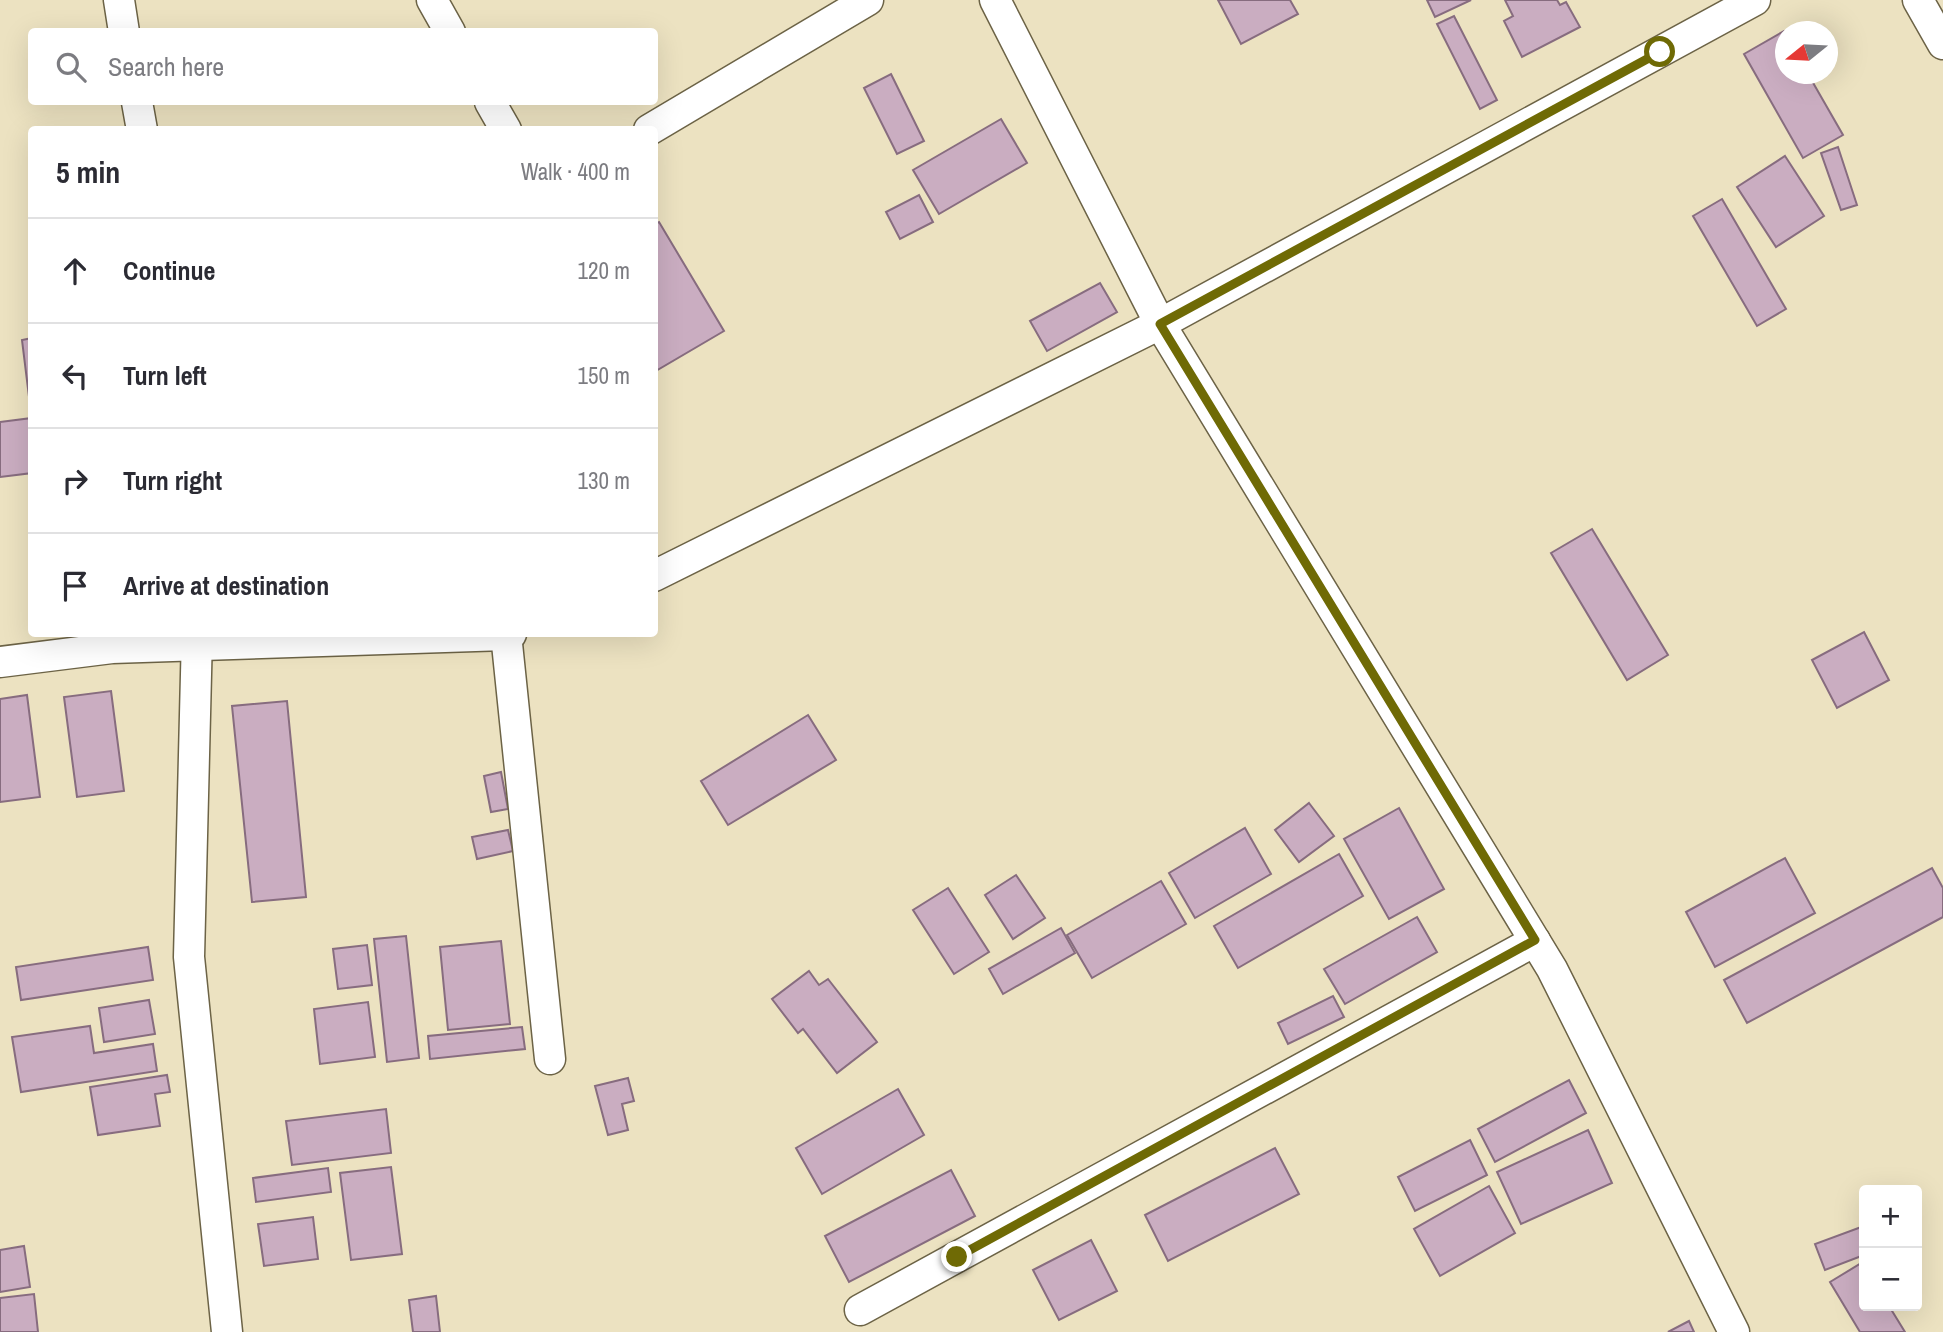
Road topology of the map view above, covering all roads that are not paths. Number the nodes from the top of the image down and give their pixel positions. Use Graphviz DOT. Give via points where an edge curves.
graph roads {
  1 [pos="119,0"];
  2 [pos="432,0"];
  3 [pos="868,0"];
  4 [pos="995,0"];
  5 [pos="1755,0"];
  6 [pos="1918,0"];
  7 [pos="123,28"];
  8 [pos="448,28"];
  9 [pos="1943,44"];
  10 [pos="138,105"];
  11 [pos="492,105"];
  12 [pos="141,126"];
  13 [pos="504,126"];
  14 [pos="656,126"];
  15 [pos="1160,324"];
  16 [pos="658,574"];
  17 [pos="352,637"];
  18 [pos="508,637"];
  19 [pos="197,640"];
  20 [pos="0,662"];
  21 [pos="1535,940"];
  22 [pos="550,1059"];
  23 [pos="860,1310"];
  24 [pos="227,1332"];
  25 [pos="1734,1332"];
  1 -- 7 [label="street"];
  2 -- 8 [label="street"];
  3 -- 14 [label="street"];
  4 -- 15 [label="street"];
  5 -- 15 [label="street"];
  6 -- 9 [label="street"];
  10 -- 12 [label="street"];
  11 -- 13 [label="street"];
  15 -- 16 [label="street"];
  15 -- 21 [label="street"];
  17 -- 19 [label="street"];
  18 -- 22 [label="street"];
  19 -- 20 [label="street"];
  19 -- 24 [label="street" via="189,957"];
  21 -- 23 [label="street"];
  21 -- 25 [label="street"];
}
